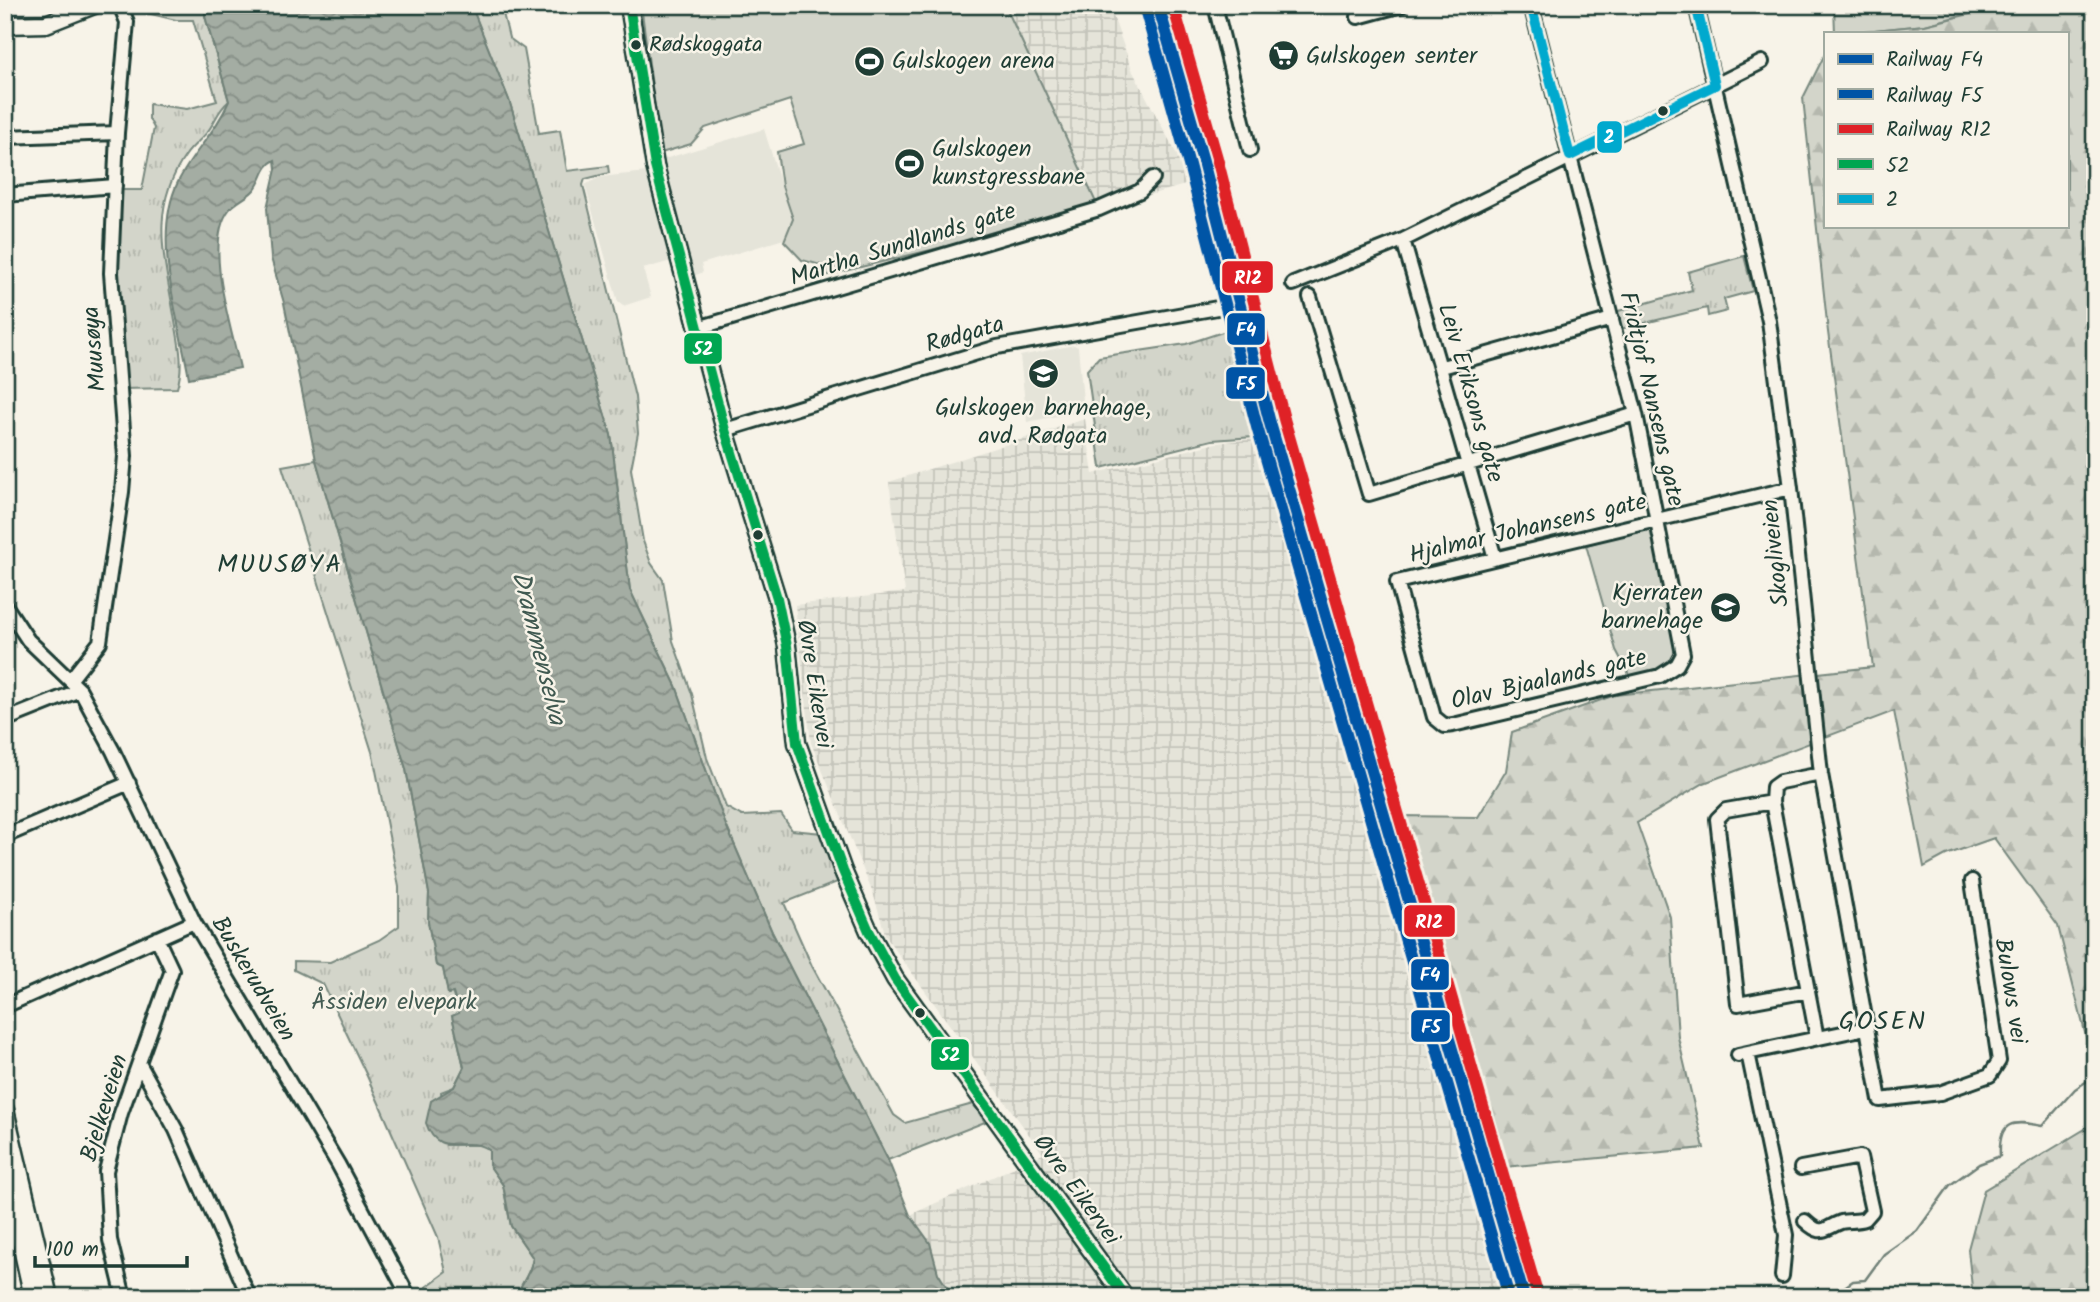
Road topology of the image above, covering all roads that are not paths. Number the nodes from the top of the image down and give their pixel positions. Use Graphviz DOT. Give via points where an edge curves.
graph roads {
  1 [pos="94,5"];
  2 [pos="120,5"];
  3 [pos="629,5"];
  4 [pos="1215,5"];
  5 [pos="1402,5"];
  6 [pos="1531,5"];
  7 [pos="1696,5"];
  8 [pos="1358,17"];
  9 [pos="5,25"];
  10 [pos="1762,62"];
  11 [pos="1715,85"];
  12 [pos="117,133"];
  13 [pos="5,137"];
  14 [pos="1250,150"];
  15 [pos="1570,156"];
  16 [pos="1153,177"];
  17 [pos="115,186"];
  18 [pos="5,195"];
  19 [pos="1403,240"];
  20 [pos="1293,284"];
  21 [pos="1310,297"];
  22 [pos="1223,307"];
  23 [pos="1612,319"];
  24 [pos="698,328"];
  25 [pos="1442,367"];
  26 [pos="1636,414"];
  27 [pos="725,430"];
  28 [pos="1470,465"];
  29 [pos="1791,488"];
  30 [pos="1658,520"];
  31 [pos="1495,558"];
  32 [pos="1397,582"];
  33 [pos="5,605"];
  34 [pos="1683,654"];
  35 [pos="71,679"];
  36 [pos="80,690"];
  37 [pos="5,720"];
  38 [pos="1821,774"];
  39 [pos="129,783"];
  40 [pos="1772,802"];
  41 [pos="5,836"];
  42 [pos="1972,881"];
  43 [pos="194,922"];
  44 [pos="157,938"];
  45 [pos="1808,991"];
  46 [pos="5,1006"];
  47 [pos="1866,1028"];
  48 [pos="1817,1038"];
  49 [pos="139,1066"];
  50 [pos="1880,1100"];
  51 [pos="5,1110"];
  52 [pos="1801,1168"];
  53 [pos="5,1172"];
  54 [pos="1805,1221"];
  55 [pos="1782,1276"];
  56 [pos="33,1297"];
  57 [pos="49,1297"];
  58 [pos="124,1297"];
  59 [pos="249,1297"];
  60 [pos="409,1297"];
  61 [pos="1125,1297"];
  1 -- 9 [label="main road" via="46,24"];
  2 -- 12 [label="street, Muusøya" via="127,22"];
  3 -- 24 [label="main road, Øvre Eikervei" via="655,166"];
  4 -- 14 [label="street"];
  5 -- 8 [label="street"];
  6 -- 15 [label="street, Fridtjof Nansens gate"];
  7 -- 11 [label="street, Skogliveien"];
  10 -- 11 [label="street"];
  11 -- 15 [label="street"];
  11 -- 29 [label="street, Skogliveien" via="1769,321"];
  12 -- 13 [label="street"];
  12 -- 17 [label="street, Muusøya"];
  15 -- 19 [label="street"];
  15 -- 23 [label="street, Fridtjof Nansens gate"];
  16 -- 24 [label="street, Martha Sundlands gate" via="1140,191 1100,209"];
  17 -- 18 [label="street"];
  17 -- 35 [label="street, Muusøya" via="111,273 125,456 122,492 100,642"];
  19 -- 20 [label="street"];
  19 -- 25 [label="street, Leiv Eriksons gate"];
  21 -- 28 [label="street" via="1369,494"];
  22 -- 27 [label="street, Rødgata" via="997,347"];
  23 -- 25 [label="street"];
  23 -- 26 [label="street, Fridtjof Nansens gate"];
  24 -- 27 [label="main road, Øvre Eikervei"];
  25 -- 28 [label="street, Leiv Eriksons gate"];
  26 -- 28 [label="street"];
  26 -- 30 [label="street, Fridtjof Nansens gate"];
  27 -- 61 [label="main road, Øvre Eikervei" via="777,598 797,743 869,931 895,979"];
  28 -- 31 [label="street, Leiv Eriksons gate"];
  29 -- 30 [label="street, Hjalmar Johansens gate"];
  29 -- 38 [label="street, Skogliveien"];
  30 -- 31 [label="street, Hjalmar Johansens gate"];
  30 -- 34 [label="street, Fridtjof Nansens gate"];
  31 -- 32 [label="street, Hjalmar Johansens gate"];
  32 -- 34 [label="street, Olav Bjaalands gate" via="1434,718 1445,726 1660,676 1677,665"];
  33 -- 35 [label="street, Buskerudveien" via="28,640"];
  35 -- 36 [label="street, Buskerudveien"];
  36 -- 37 [label="street"];
  36 -- 39 [label="street, Buskerudveien"];
  38 -- 40 [label="street" via="1780,782 1773,787"];
  38 -- 47 [label="street, Skogliveien"];
  39 -- 41 [label="street"];
  39 -- 43 [label="street, Buskerudveien"];
  40 -- 45 [label="street"];
  40 -- 45 [label="street" via="1726,810 1717,819 1738,1004"];
  42 -- 50 [label="street, Bulows vei" via="1999,1061 1990,1075 1940,1094"];
  43 -- 44 [label="street"];
  43 -- 60 [label="street, Buskerudveien" via="338,1164"];
  44 -- 46 [label="street"];
  44 -- 49 [label="street, Bjelkeveien" via="172,970"];
  45 -- 48 [label="street"];
  47 -- 48 [label="street"];
  47 -- 50 [label="street, Skogliveien"];
  48 -- 55 [label="street" via="1743,1054 1786,1236"];
  49 -- 58 [label="street, Bjelkeveien" via="106,1171 110,1240"];
  49 -- 59 [label="street" via="176,1130"];
  51 -- 57 [label="main road"];
  52 -- 54 [label="street" via="1860,1157 1872,1211 1866,1219 1841,1222 1824,1233"];
  53 -- 56 [label="main road"];
}
